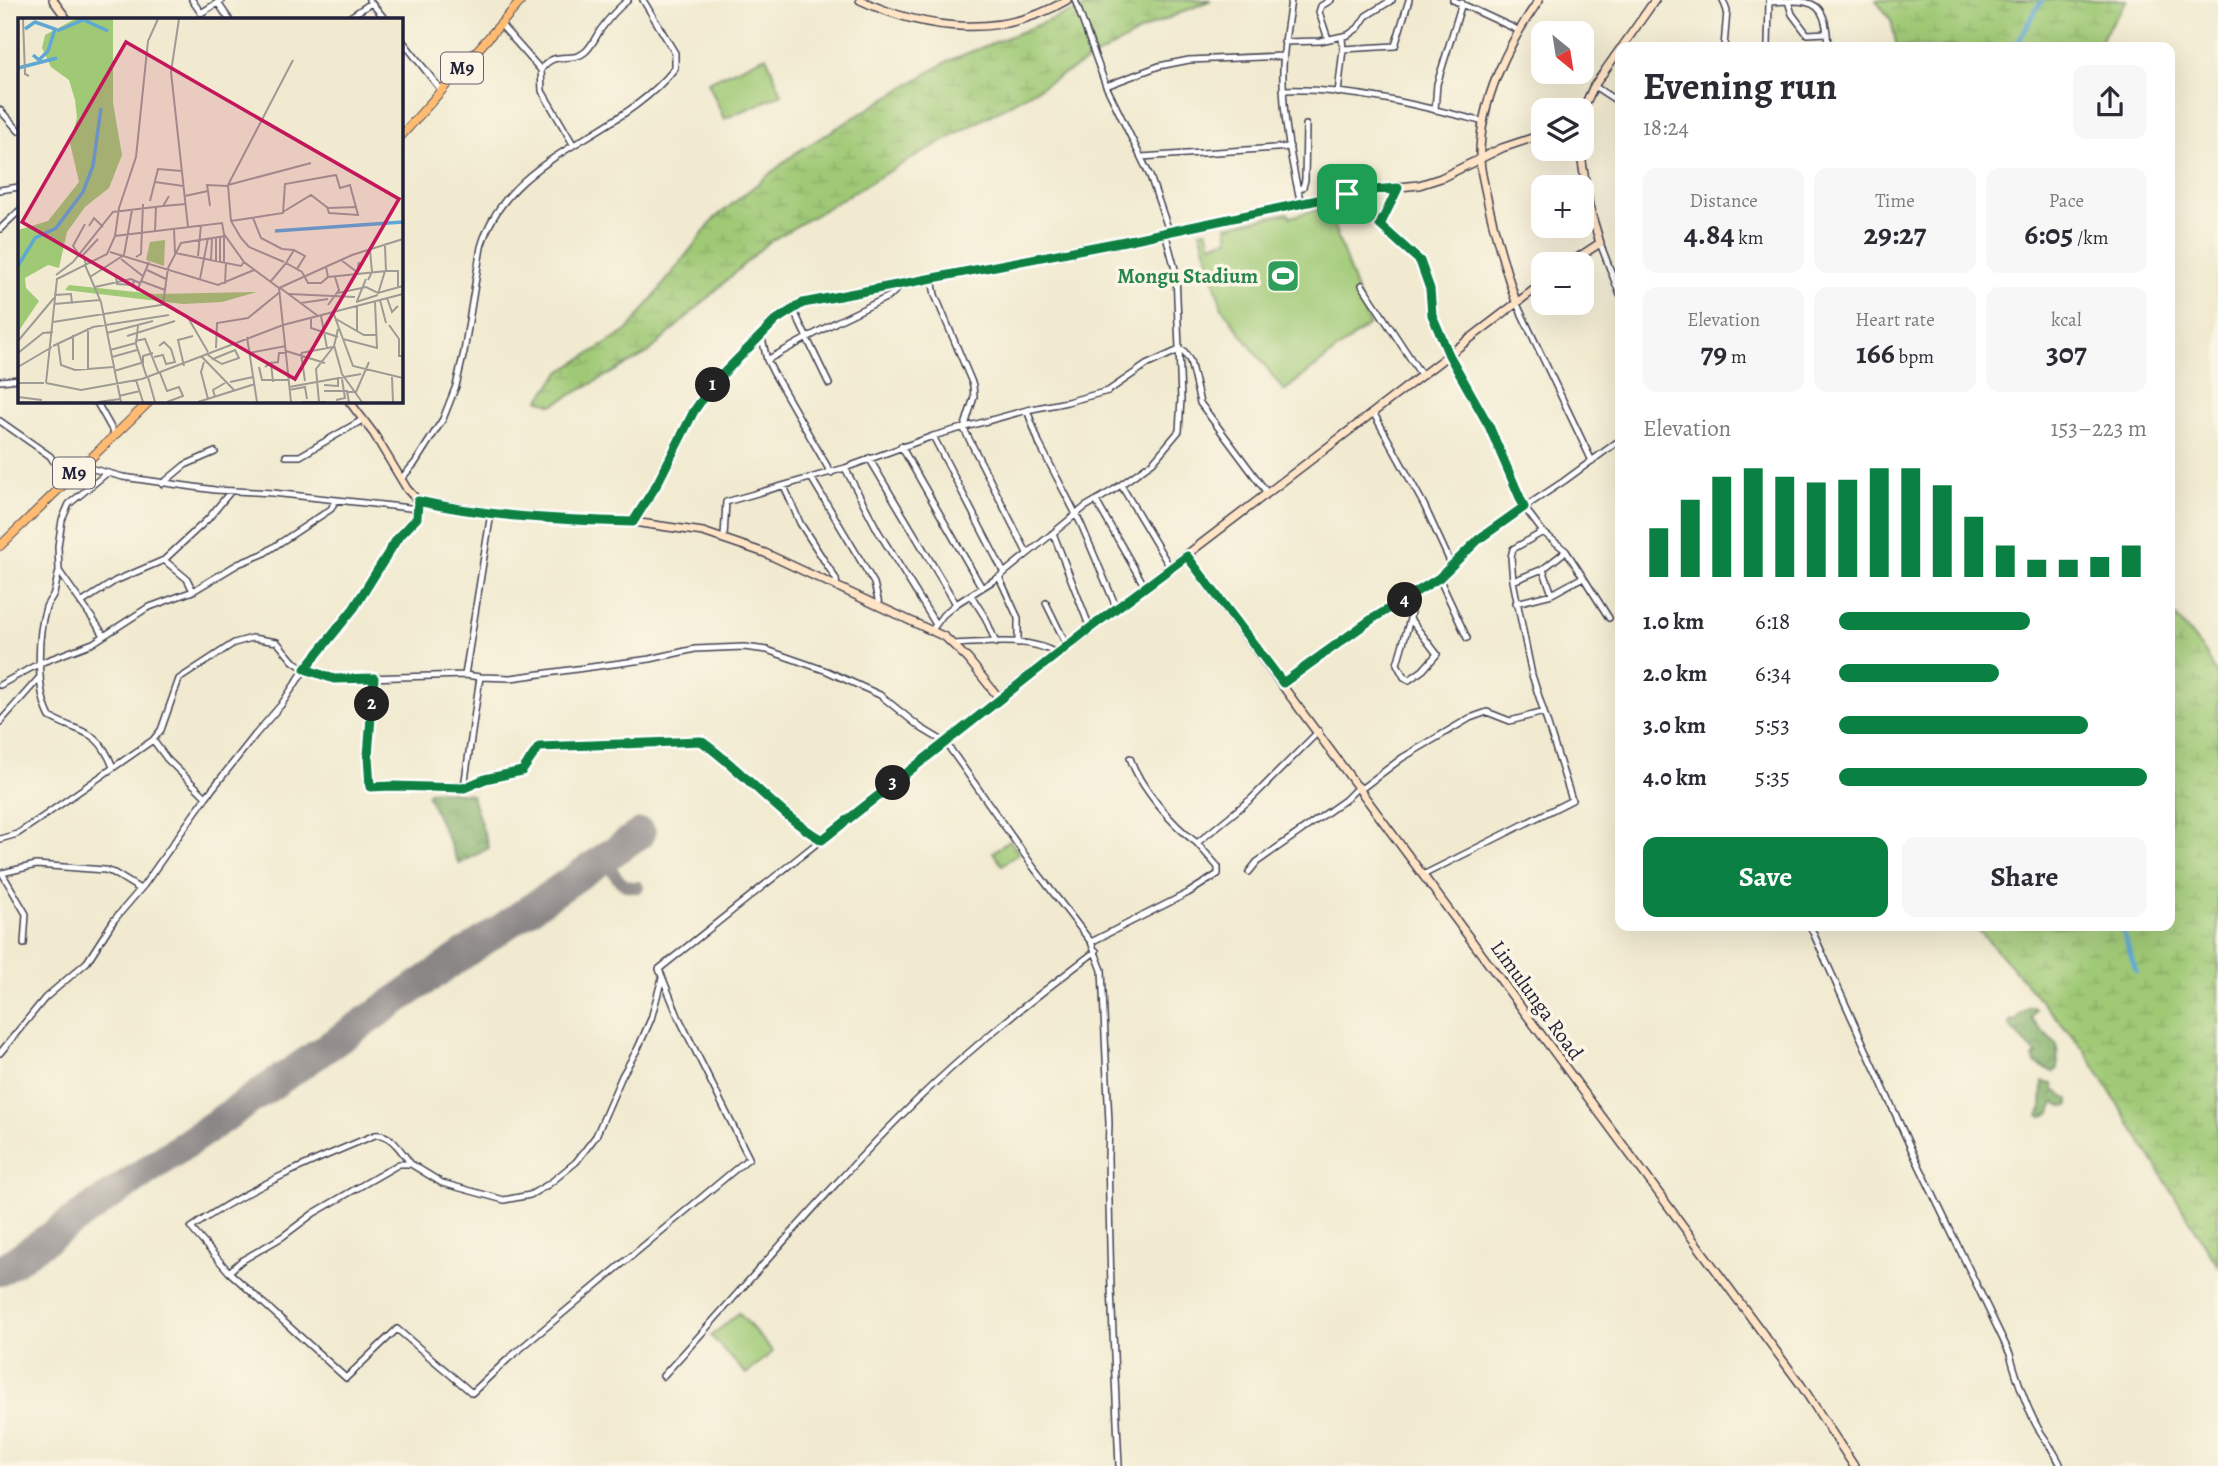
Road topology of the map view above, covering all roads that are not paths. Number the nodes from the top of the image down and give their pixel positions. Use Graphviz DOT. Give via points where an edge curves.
graph roads {
  1 [pos="53,0"];
  2 [pos="192,0"];
  3 [pos="522,0"];
  4 [pos="628,0"];
  5 [pos="643,0"];
  6 [pos="860,0"];
  7 [pos="882,0"];
  8 [pos="1067,0"];
  9 [pos="1075,0"];
  10 [pos="1291,0"];
  11 [pos="1331,0"];
  12 [pos="1392,0"];
  13 [pos="1409,0"];
  14 [pos="1453,0"];
  15 [pos="1539,0"];
  16 [pos="1655,0"];
  17 [pos="1723,0"];
  18 [pos="220,1"];
  19 [pos="370,1"];
  20 [pos="1769,1"];
  21 [pos="1788,1"];
  22 [pos="1462,3"];
  23 [pos="878,8"];
  24 [pos="201,13"];
  25 [pos="66,18"];
  26 [pos="195,18"];
  27 [pos="228,18"];
  28 [pos="348,18"];
  29 [pos="384,18"];
  30 [pos="501,24"];
  31 [pos="1518,30"];
  32 [pos="1354,32"];
  33 [pos="1827,33"];
  34 [pos="1342,38"];
  35 [pos="1328,39"];
  36 [pos="402,40"];
  37 [pos="1284,42"];
  38 [pos="1625,42"];
  39 [pos="1724,42"];
  40 [pos="1768,42"];
  41 [pos="1828,42"];
  42 [pos="1356,47"];
  43 [pos="1343,49"];
  44 [pos="1283,55"];
  45 [pos="1615,56"];
  46 [pos="541,71"];
  47 [pos="1106,86"];
  48 [pos="1594,86"];
  49 [pos="441,90"];
  50 [pos="1283,90"];
  51 [pos="1338,93"];
  52 [pos="1588,98"];
  53 [pos="1615,100"];
  54 [pos="0,110"];
  55 [pos="1435,110"];
  56 [pos="1484,122"];
  57 [pos="1306,125"];
  58 [pos="18,130"];
  59 [pos="402,135"];
  60 [pos="1531,138"];
  61 [pos="573,144"];
  62 [pos="1290,147"];
  63 [pos="1141,157"];
  64 [pos="1479,159"];
  65 [pos="1582,161"];
  66 [pos="18,187"];
  67 [pos="1398,188"];
  68 [pos="0,190"];
  69 [pos="1298,190"];
  70 [pos="1301,204"];
  71 [pos="18,212"];
  72 [pos="0,229"];
  73 [pos="1167,232"];
  74 [pos="1600,243"];
  75 [pos="1586,252"];
  76 [pos="932,279"];
  77 [pos="1615,282"];
  78 [pos="902,284"];
  79 [pos="1362,285"];
  80 [pos="1531,292"];
  81 [pos="1517,302"];
  82 [pos="793,309"];
  83 [pos="761,334"];
  84 [pos="808,336"];
  85 [pos="1179,350"];
  86 [pos="1449,355"];
  87 [pos="766,360"];
  88 [pos="0,371"];
  89 [pos="1422,376"];
  90 [pos="2,381"];
  91 [pos="829,384"];
  92 [pos="97,402"];
  93 [pos="148,402"];
  94 [pos="350,402"];
  95 [pos="1027,410"];
  96 [pos="1373,412"];
  97 [pos="364,419"];
  98 [pos="0,421"];
  99 [pos="964,429"];
  100 [pos="115,435"];
  101 [pos="933,436"];
  102 [pos="1615,444"];
  103 [pos="901,446"];
  104 [pos="215,452"];
  105 [pos="286,456"];
  106 [pos="869,458"];
  107 [pos="1592,461"];
  108 [pos="82,466"];
  109 [pos="845,468"];
  110 [pos="831,472"];
  111 [pos="107,474"];
  112 [pos="401,479"];
  113 [pos="812,479"];
  114 [pos="66,481"];
  115 [pos="162,484"];
  116 [pos="1121,485"];
  117 [pos="784,486"];
  118 [pos="231,491"];
  119 [pos="1268,495"];
  120 [pos="335,501"];
  121 [pos="1096,501"];
  122 [pos="418,505"];
  123 [pos="1524,507"];
  124 [pos="491,513"];
  125 [pos="1076,514"];
  126 [pos="633,522"];
  127 [pos="1543,532"];
  128 [pos="1053,533"];
  129 [pos="724,537"];
  130 [pos="1,543"];
  131 [pos="1566,551"];
  132 [pos="1027,553"];
  133 [pos="1187,556"];
  134 [pos="164,560"];
  135 [pos="1452,566"];
  136 [pos="1171,569"];
  137 [pos="1543,569"];
  138 [pos="59,571"];
  139 [pos="1002,575"];
  140 [pos="1583,577"];
  141 [pos="1439,578"];
  142 [pos="1513,580"];
  143 [pos="1145,587"];
  144 [pos="837,588"];
  145 [pos="982,588"];
  146 [pos="193,591"];
  147 [pos="1552,594"];
  148 [pos="971,595"];
  149 [pos="1413,595"];
  150 [pos="81,603"];
  151 [pos="1046,603"];
  152 [pos="1516,603"];
  153 [pos="879,604"];
  154 [pos="956,604"];
  155 [pos="1116,609"];
  156 [pos="1609,618"];
  157 [pos="1410,619"];
  158 [pos="934,626"];
  159 [pos="1090,628"];
  160 [pos="104,635"];
  161 [pos="1468,638"];
  162 [pos="996,643"];
  163 [pos="1018,643"];
  164 [pos="954,644"];
  165 [pos="1067,646"];
  166 [pos="1057,654"];
  167 [pos="40,663"];
  168 [pos="305,669"];
  169 [pos="465,675"];
  170 [pos="40,677"];
  171 [pos="480,677"];
  172 [pos="374,678"];
  173 [pos="1283,683"];
  174 [pos="0,685"];
  175 [pos="999,698"];
  176 [pos="1544,712"];
  177 [pos="0,722"];
  178 [pos="1319,731"];
  179 [pos="153,740"];
  180 [pos="946,743"];
  181 [pos="1130,758"];
  182 [pos="113,767"];
  183 [pos="464,788"];
  184 [pos="1360,788"];
  185 [pos="206,797"];
  186 [pos="0,839"];
  187 [pos="822,840"];
  188 [pos="1197,843"];
  189 [pos="0,863"];
  190 [pos="1249,872"];
  191 [pos="1,874"];
  192 [pos="1423,875"];
  193 [pos="141,889"];
  194 [pos="1812,931"];
  195 [pos="1091,942"];
  196 [pos="24,944"];
  197 [pos="1096,951"];
  198 [pos="662,978"];
  199 [pos="0,1053"];
  200 [pos="411,1164"];
  201 [pos="229,1272"];
  202 [pos="663,1376"];
  203 [pos="1119,1466"];
  204 [pos="1854,1466"];
  205 [pos="2061,1466"];
  1 -- 25 [label="main road"];
  2 -- 24 [label="street"];
  3 -- 30 [label="main road, M9"];
  4 -- 46 [label="street" via="586,52 557,57"];
  5 -- 61 [label="street" via="675,54 674,68 627,112"];
  6 -- 23 [label="main road"];
  7 -- 23 [label="street"];
  8 -- 23 [label="main road" via="1046,12 994,26 953,25"];
  9 -- 47 [label="street"];
  10 -- 37 [label="street"];
  11 -- 35 [label="street" via="1319,12"];
  12 -- 32 [label="street" via="1366,16"];
  13 -- 42 [label="street" via="1395,46"];
  14 -- 22 [label="street"];
  15 -- 31 [label="main road"];
  16 -- 38 [label="main road"];
  17 -- 39 [label="street"];
  18 -- 24 [label="street"];
  18 -- 27 [label="street"];
  19 -- 28 [label="street"];
  19 -- 29 [label="street"];
  20 -- 21 [label="street"];
  20 -- 40 [label="street"];
  21 -- 33 [label="street" via="1807,34"];
  21 -- 33 [label="street" via="1818,7"];
  22 -- 31 [label="street"];
  22 -- 55 [label="street" via="1437,84"];
  24 -- 26 [label="street"];
  30 -- 46 [label="street"];
  30 -- 49 [label="main road, M9"];
  31 -- 56 [label="main road" via="1499,68"];
  32 -- 34 [label="street"];
  32 -- 42 [label="street"];
  33 -- 41 [label="street"];
  34 -- 35 [label="street"];
  34 -- 43 [label="street"];
  35 -- 37 [label="street"];
  36 -- 49 [label="street"];
  37 -- 44 [label="street"];
  42 -- 43 [label="street"];
  43 -- 51 [label="street"];
  44 -- 47 [label="street" via="1159,65"];
  44 -- 50 [label="street"];
  45 -- 48 [label="main road"];
  46 -- 61 [label="street" via="542,91"];
  47 -- 63 [label="street"];
  48 -- 52 [label="main road"];
  48 -- 53 [label="street"];
  49 -- 59 [label="main road, M9"];
  50 -- 51 [label="street"];
  50 -- 62 [label="street"];
  51 -- 55 [label="street" via="1377,96"];
  54 -- 58 [label="street"];
  55 -- 56 [label="street"];
  56 -- 64 [label="main road"];
  57 -- 69 [label="street" via="1305,180"];
  60 -- 64 [label="main road"];
  61 -- 112 [label="street" via="509,196 484,235 456,386 443,419"];
  62 -- 63 [label="street"];
  62 -- 69 [label="street"];
  63 -- 73 [label="street" via="1160,201"];
  64 -- 67 [label="main road" via="1441,178"];
  64 -- 81 [label="main road"];
  65 -- 74 [label="main road"];
  66 -- 68 [label="street"];
  67 -- 70 [label="main road"];
  67 -- 86 [label="street" via="1380,225 1420,261 1430,289 1432,315"];
  69 -- 70 [label="street"];
  70 -- 73 [label="main road"];
  71 -- 72 [label="street"];
  73 -- 76 [label="main road"];
  73 -- 85 [label="street" via="1176,273"];
  74 -- 75 [label="main road"];
  74 -- 77 [label="street"];
  76 -- 78 [label="main road"];
  76 -- 99 [label="street" via="972,385 974,397"];
  78 -- 82 [label="main road" via="816,299"];
  78 -- 84 [label="street" via="890,296"];
  79 -- 89 [label="street"];
  80 -- 81 [label="main road"];
  81 -- 86 [label="main road"];
  81 -- 107 [label="street"];
  82 -- 83 [label="main road"];
  82 -- 84 [label="street"];
  83 -- 87 [label="street"];
  83 -- 126 [label="main road" via="702,399"];
  84 -- 87 [label="street"];
  84 -- 91 [label="street"];
  85 -- 95 [label="street" via="1146,365 1108,391"];
  85 -- 116 [label="street" via="1179,431 1162,453"];
  85 -- 119 [label="street" via="1188,355 1200,403"];
  86 -- 89 [label="main road"];
  86 -- 123 [label="street" via="1485,417"];
  87 -- 110 [label="street"];
  88 -- 90 [label="street"];
  89 -- 96 [label="main road"];
  92 -- 100 [label="street"];
  93 -- 100 [label="main road, M9"];
  94 -- 97 [label="main road"];
  95 -- 99 [label="street"];
  95 -- 125 [label="street"];
  96 -- 119 [label="main road"];
  96 -- 135 [label="street" via="1419,494"];
  97 -- 105 [label="street" via="300,456"];
  97 -- 112 [label="main road"];
  98 -- 114 [label="street" via="50,456"];
  99 -- 101 [label="street"];
  99 -- 132 [label="street"];
  100 -- 108 [label="main road, M9"];
  101 -- 103 [label="street"];
  101 -- 139 [label="street"];
  102 -- 107 [label="street"];
  103 -- 106 [label="street"];
  103 -- 145 [label="street"];
  104 -- 115 [label="street" via="185,465"];
  106 -- 109 [label="street"];
  106 -- 154 [label="street"];
  107 -- 123 [label="street"];
  108 -- 111 [label="street"];
  108 -- 114 [label="main road, M9"];
  109 -- 110 [label="street"];
  109 -- 158 [label="street"];
  110 -- 113 [label="street"];
  111 -- 115 [label="street"];
  111 -- 138 [label="street" via="65,511"];
  112 -- 122 [label="main road"];
  113 -- 117 [label="street"];
  113 -- 153 [label="street" via="874,583"];
  114 -- 130 [label="main road, M9"];
  115 -- 118 [label="street"];
  116 -- 121 [label="street"];
  116 -- 136 [label="street"];
  117 -- 129 [label="street" via="726,502"];
  117 -- 144 [label="street"];
  118 -- 120 [label="street"];
  118 -- 134 [label="street"];
  119 -- 133 [label="main road"];
  120 -- 122 [label="street"];
  120 -- 146 [label="street" via="331,509 275,547"];
  121 -- 125 [label="street"];
  121 -- 143 [label="street"];
  122 -- 124 [label="main road"];
  122 -- 168 [label="street" via="417,518 397,539 354,608"];
  123 -- 127 [label="street"];
  123 -- 135 [label="street" via="1479,539"];
  124 -- 126 [label="main road"];
  124 -- 169 [label="street"];
  125 -- 128 [label="street"];
  125 -- 155 [label="street"];
  126 -- 129 [label="main road"];
  127 -- 131 [label="street"];
  127 -- 142 [label="street" via="1513,549"];
  128 -- 132 [label="street"];
  128 -- 159 [label="street"];
  129 -- 144 [label="main road"];
  131 -- 137 [label="street"];
  131 -- 140 [label="street"];
  132 -- 139 [label="street"];
  133 -- 136 [label="main road"];
  133 -- 173 [label="main road, Limulunga Road"];
  134 -- 146 [label="street" via="187,579"];
  134 -- 150 [label="street" via="115,581"];
  135 -- 141 [label="street"];
  136 -- 143 [label="main road"];
  137 -- 142 [label="street"];
  137 -- 147 [label="street"];
  138 -- 150 [label="street"];
  138 -- 167 [label="street" via="46,606"];
  139 -- 145 [label="street"];
  139 -- 163 [label="street" via="1018,618"];
  140 -- 147 [label="street"];
  140 -- 156 [label="street"];
  141 -- 149 [label="street"];
  141 -- 161 [label="street"];
  142 -- 152 [label="street"];
  143 -- 155 [label="main road"];
  144 -- 153 [label="main road"];
  145 -- 148 [label="street"];
  146 -- 160 [label="street" via="146,608"];
  147 -- 152 [label="street"];
  148 -- 154 [label="street"];
  148 -- 162 [label="street"];
  149 -- 157 [label="street"];
  149 -- 173 [label="street" via="1360,626"];
  150 -- 160 [label="street"];
  151 -- 165 [label="street"];
  152 -- 176 [label="street"];
  153 -- 158 [label="main road"];
  154 -- 158 [label="street"];
  155 -- 159 [label="main road"];
  157 -- 157 [label="street" via="1397,664 1409,680 1437,654"];
  158 -- 164 [label="main road"];
  159 -- 165 [label="main road"];
  160 -- 167 [label="street" via="83,649"];
  162 -- 163 [label="street"];
  162 -- 164 [label="street"];
  163 -- 166 [label="street"];
  164 -- 175 [label="main road"];
  165 -- 166 [label="main road"];
  166 -- 175 [label="main road"];
  167 -- 170 [label="street"];
  167 -- 174 [label="street"];
  168 -- 172 [label="street" via="334,679"];
  168 -- 179 [label="street" via="277,642 251,638 234,643 179,679"];
  168 -- 185 [label="street"];
  169 -- 171 [label="street"];
  169 -- 172 [label="street"];
  170 -- 177 [label="street"];
  170 -- 182 [label="street" via="50,717 96,738"];
  171 -- 180 [label="street" via="512,678 695,649 767,650 880,695"];
  171 -- 183 [label="street"];
  172 -- 183 [label="street" via="369,786"];
  173 -- 178 [label="main road, Limulunga Road"];
  175 -- 180 [label="street"];
  176 -- 184 [label="street" via="1510,721 1487,712 1470,718"];
  176 -- 192 [label="street" via="1572,800"];
  178 -- 184 [label="main road, Limulunga Road"];
  178 -- 188 [label="street" via="1251,799"];
  179 -- 182 [label="street"];
  179 -- 185 [label="street"];
  180 -- 187 [label="street"];
  180 -- 195 [label="street"];
  181 -- 188 [label="street" via="1152,795"];
  182 -- 186 [label="street" via="18,834"];
  183 -- 187 [label="street" via="522,771 539,747 701,741 780,811"];
  184 -- 190 [label="street"];
  184 -- 192 [label="main road, Limulunga Road"];
  185 -- 193 [label="street"];
  187 -- 198 [label="street" via="659,969"];
  188 -- 195 [label="street" via="1218,867 1218,874"];
  189 -- 191 [label="street"];
  191 -- 193 [label="street" via="36,865 105,870"];
  191 -- 196 [label="street" via="26,914"];
  192 -- 204 [label="main road, Limulunga Road" via="1801,1385"];
  193 -- 199 [label="street" via="87,962 45,998"];
  194 -- 205 [label="street" via="2010,1354 2034,1419"];
  195 -- 197 [label="street"];
  197 -- 202 [label="street" via="1000,1026 917,1100"];
  197 -- 203 [label="street" via="1102,970 1109,1123"];
  198 -- 200 [label="street" via="651,1019 596,1136 576,1162 549,1184 530,1195 504,1200 442,1183"];
  198 -- 201 [label="street" via="750,1158 472,1394 397,1329 346,1378"];
  200 -- 201 [label="street" via="399,1164 336,1199"];
  200 -- 201 [label="street" via="389,1138 375,1135 210,1215 191,1228"];
}
